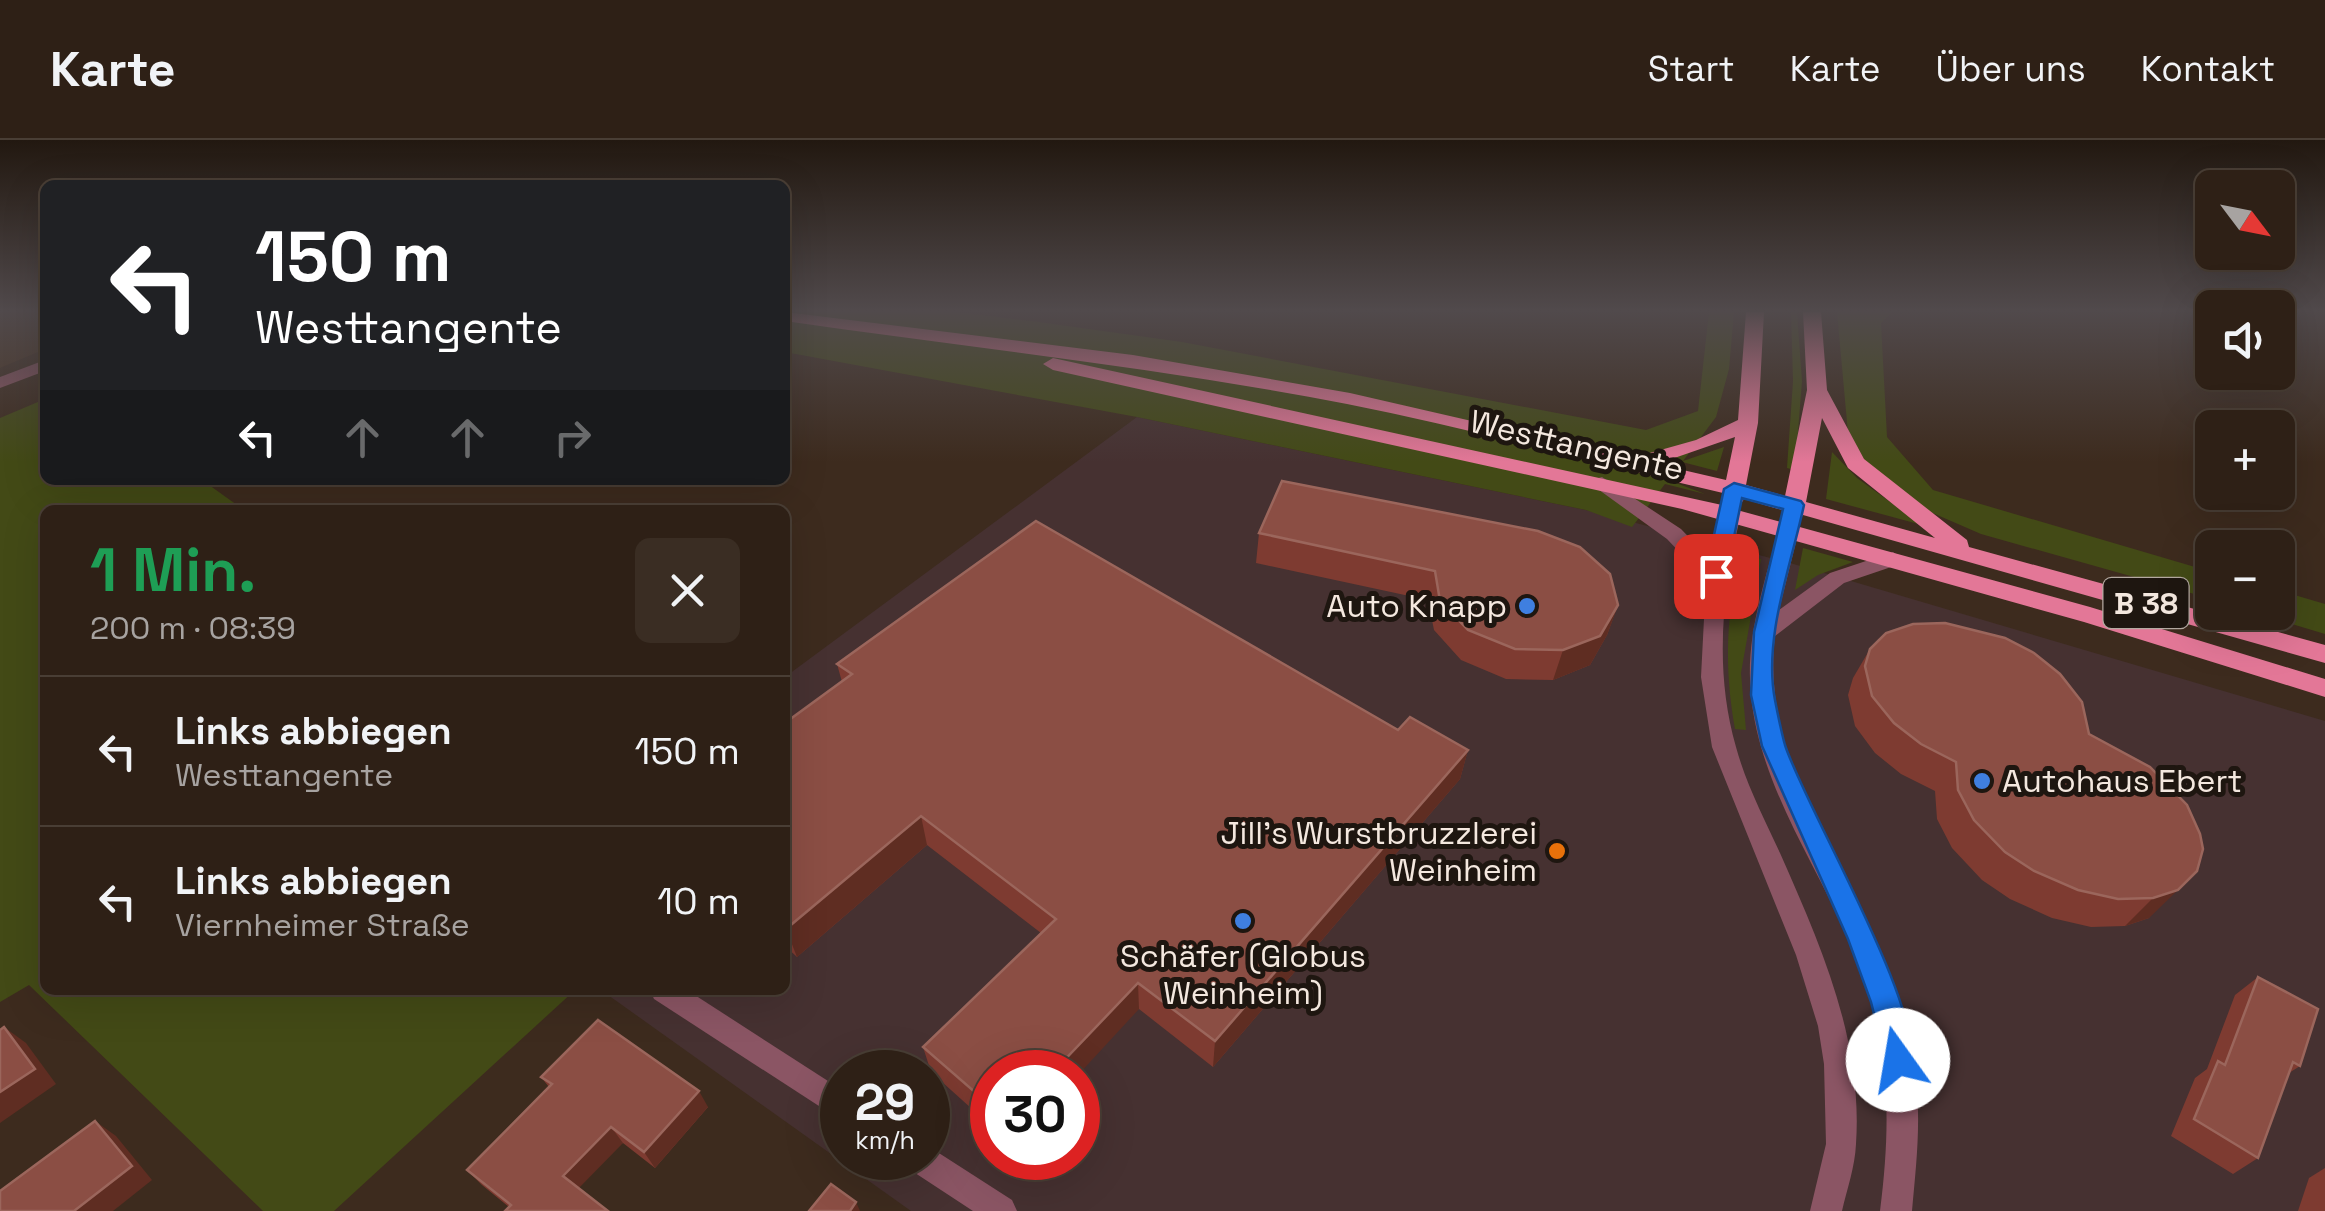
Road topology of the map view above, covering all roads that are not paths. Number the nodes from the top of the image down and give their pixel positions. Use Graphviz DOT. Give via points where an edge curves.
graph roads {
  1 [pos="1052,362"];
  2 [pos="1133,362"];
  3 [pos="1752,362"];
  4 [pos="1815,362"];
  5 [pos="40,367"];
  6 [pos="0,383"];
  7 [pos="1817,390"];
  8 [pos="1748,423"];
  9 [pos="1634,464"];
  10 [pos="1602,484"];
  11 [pos="1734,489"];
  12 [pos="1794,505"];
  13 [pos="1730,514"];
  14 [pos="1789,530"];
  15 [pos="1968,552"];
  16 [pos="1893,559"];
  17 [pos="1716,576"];
  18 [pos="1765,632"];
  19 [pos="2325,654"];
  20 [pos="2325,688"];
  21 [pos="672,995"];
  22 [pos="820,1093"];
  23 [pos="950,1178"];
  24 [pos="1001,1211"];
  25 [pos="1826,1211"];
  26 [pos="1896,1211"];
  1 -- 10 [label="main road, Westtangente"];
  2 -- 9 [label="main road, Westtangente" via="1278,386"];
  3 -- 8 [label="main road"];
  4 -- 7 [label="main road, B 38"];
  5 -- 6 [label="street"];
  7 -- 12 [label="main road, B 38"];
  7 -- 15 [label="main road, B 38" via="1854,463"];
  8 -- 9 [label="main road"];
  8 -- 11 [label="main road"];
  9 -- 11 [label="main road, Westtangente"];
  10 -- 13 [label="main road, Westtangente"];
  10 -- 17 [label="street" via="1674,534"];
  11 -- 12 [label="main road, Westtangente"];
  11 -- 13 [label="main road"];
  12 -- 14 [label="main road"];
  12 -- 15 [label="main road, Westtangente / B 38"];
  13 -- 14 [label="main road, Westtangente / B 38"];
  13 -- 17 [label="street"];
  14 -- 16 [label="main road, Westtangente / B 38"];
  14 -- 18 [label="street"];
  15 -- 19 [label="main road, Westtangente / B 38"];
  16 -- 18 [label="street" via="1837,578"];
  16 -- 20 [label="main road, Westtangente / B 38"];
  17 -- 25 [label="street" via="1709,646 1721,736 1820,975 1842,1066 1841,1148"];
  18 -- 26 [label="street" via="1762,695 1774,746 1885,1002 1904,1127"];
  21 -- 22 [label="street"];
  23 -- 24 [label="street"];
}
